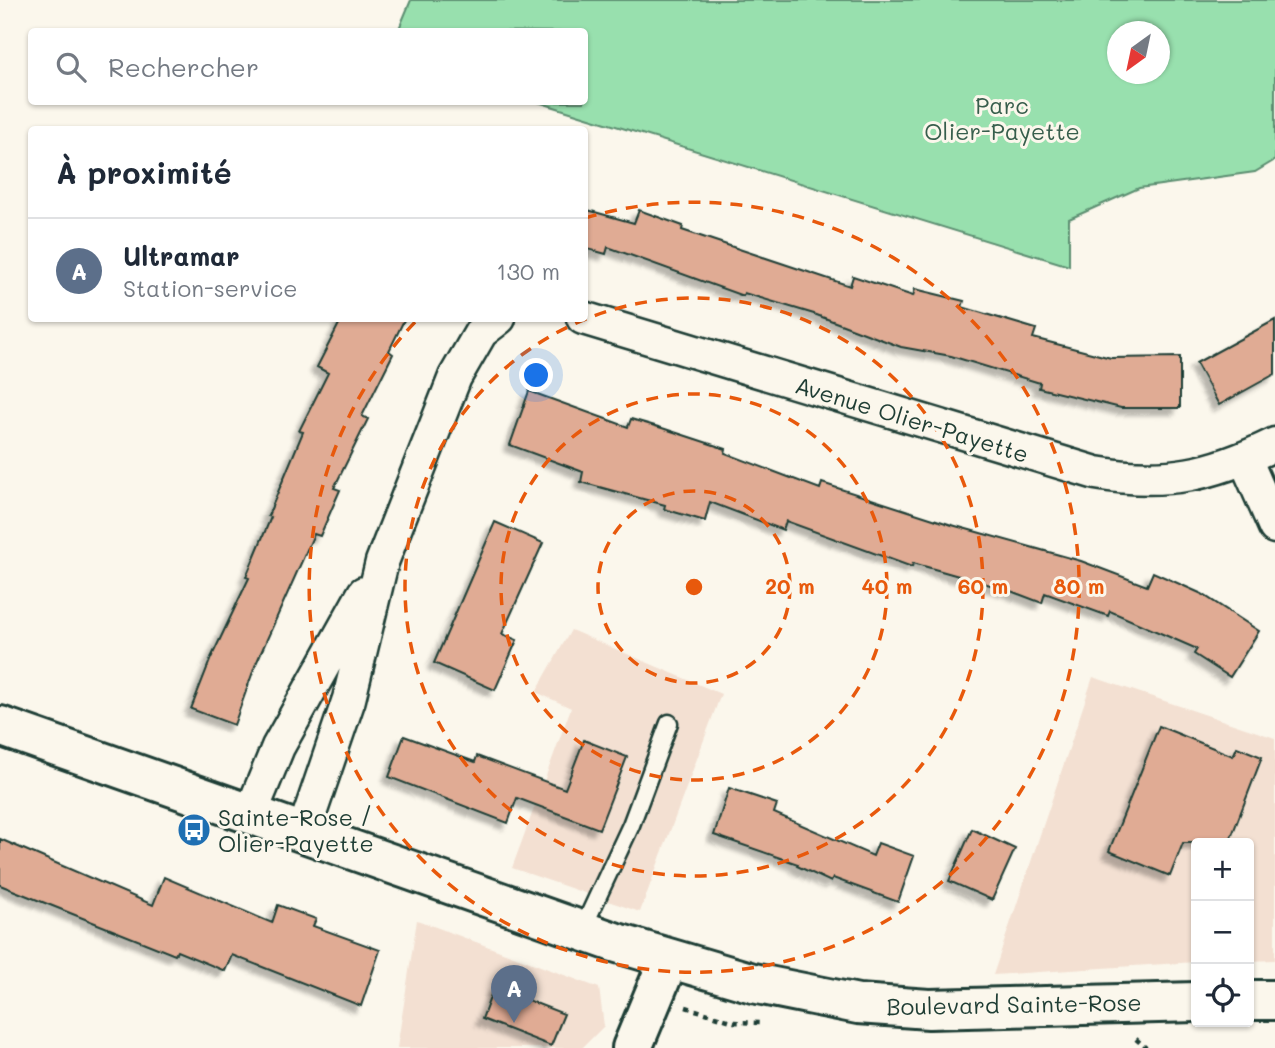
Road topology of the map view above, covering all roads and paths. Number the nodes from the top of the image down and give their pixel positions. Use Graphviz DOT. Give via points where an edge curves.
graph roads {
  1 [pos="588,320"];
  2 [pos="494,322"];
  3 [pos="1275,444"];
  4 [pos="1245,459"];
  5 [pos="1275,527"];
  6 [pos="383,562"];
  7 [pos="669,723"];
  8 [pos="0,726"];
  9 [pos="251,813"];
  10 [pos="304,831"];
  11 [pos="582,930"];
  12 [pos="668,959"];
  13 [pos="1254,1000"];
  14 [pos="1275,1000"];
  15 [pos="1191,1002"];
  16 [pos="698,1012"];
  17 [pos="764,1023"];
  18 [pos="632,1048"];
  1 -- 4 [label="street, Avenue Olier-Payette" via="1096,473 1172,478"];
  2 -- 6 [label="street" via="481,332 455,376"];
  3 -- 4 [label="street, Avenue Olier-Payette"];
  4 -- 5 [label="street"];
  6 -- 9 [label="street" via="278,747"];
  6 -- 10 [label="street" via="349,699"];
  7 -- 11 [label="lane" via="631,825"];
  8 -- 9 [label="street, Boulevard Sainte-Rose"];
  9 -- 10 [label="street, Boulevard Sainte-Rose"];
  10 -- 11 [label="street, Boulevard Sainte-Rose"];
  11 -- 12 [label="street, Boulevard Sainte-Rose"];
  12 -- 15 [label="street, Boulevard Sainte-Rose" via="753,984 881,1006 962,1009"];
  12 -- 18 [label="street"];
  13 -- 14 [label="street"];
  16 -- 17 [label="path" via="734,1022"];
}
